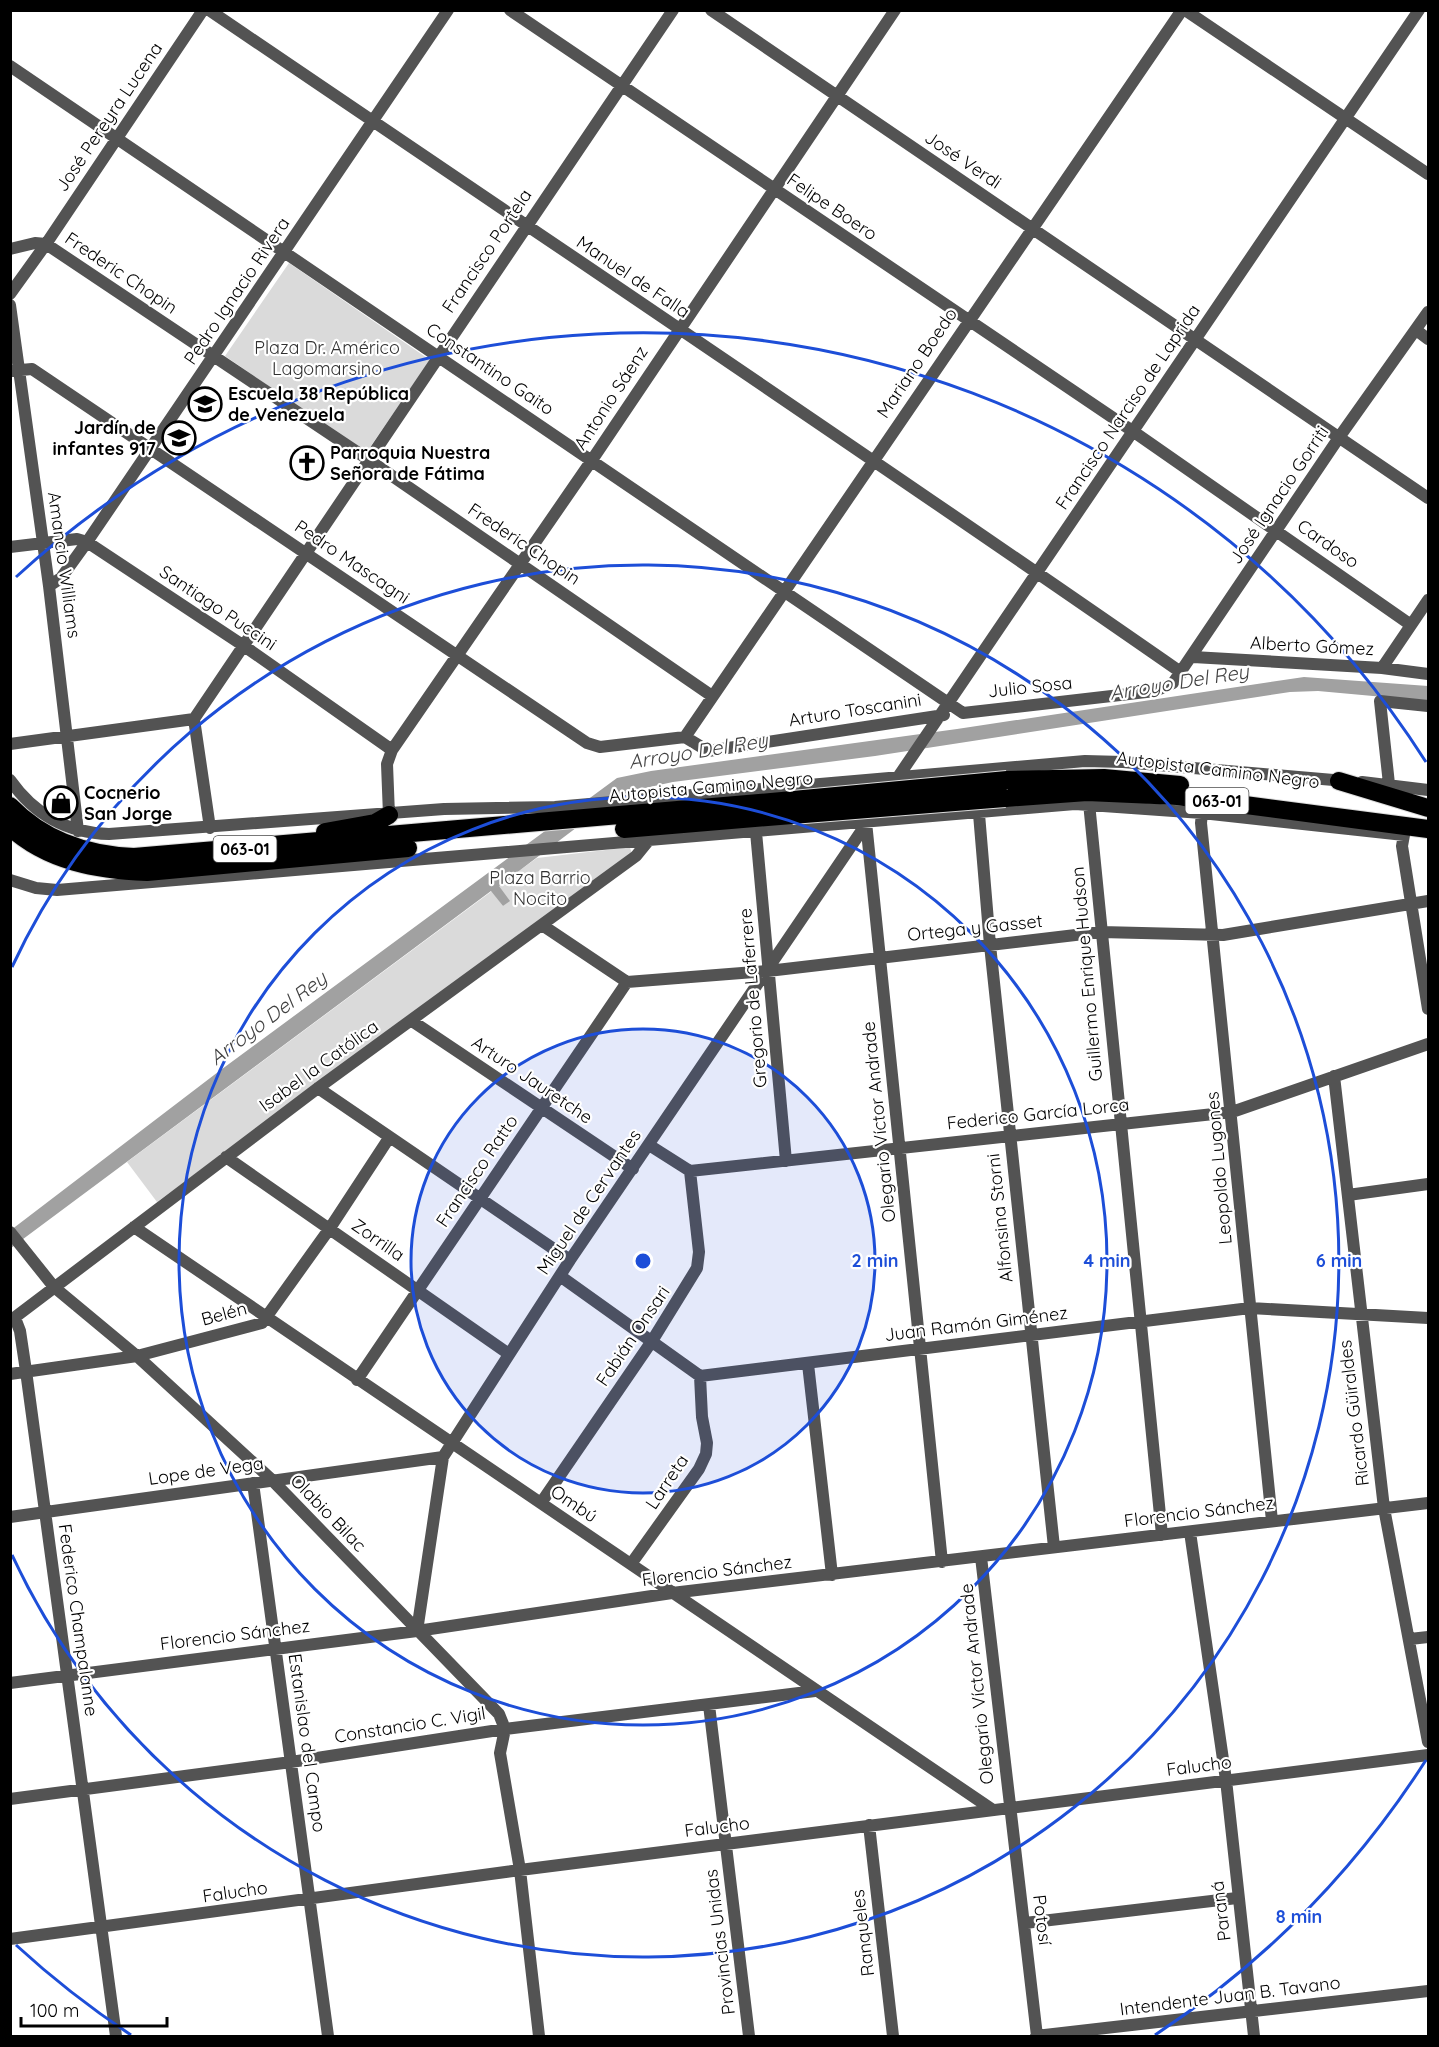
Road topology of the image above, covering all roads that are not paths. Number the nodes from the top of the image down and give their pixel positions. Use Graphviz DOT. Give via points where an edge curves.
graph roads {
  1 [pos="203,10"];
  2 [pos="209,10"];
  3 [pos="448,10"];
  4 [pos="510,10"];
  5 [pos="673,10"];
  6 [pos="711,10"];
  7 [pos="895,10"];
  8 [pos="1183,10"];
  9 [pos="1419,10"];
  10 [pos="10,66"];
  11 [pos="621,86"];
  12 [pos="836,97"];
  13 [pos="1346,117"];
  14 [pos="373,121"];
  15 [pos="116,137"];
  16 [pos="1428,174"];
  17 [pos="774,190"];
  18 [pos="525,225"];
  19 [pos="1032,228"];
  20 [pos="45,244"];
  21 [pos="10,249"];
  22 [pos="285,252"];
  23 [pos="10,294"];
  24 [pos="10,305"];
  25 [pos="1428,312"];
  26 [pos="969,319"];
  27 [pos="678,330"];
  28 [pos="1416,330"];
  29 [pos="1196,339"];
  30 [pos="1428,339"];
  31 [pos="439,355"];
  32 [pos="213,357"];
  33 [pos="15,370"];
  34 [pos="1134,432"];
  35 [pos="1340,436"];
  36 [pos="150,449"];
  37 [pos="874,459"];
  38 [pos="369,460"];
  39 [pos="592,460"];
  40 [pos="1428,498"];
  41 [pos="1277,530"];
  42 [pos="87,542"];
  43 [pos="43,545"];
  44 [pos="10,548"];
  45 [pos="305,552"];
  46 [pos="521,564"];
  47 [pos="1038,572"];
  48 [pos="49,586"];
  49 [pos="785,590"];
  50 [pos="1428,600"];
  51 [pos="1411,625"];
  52 [pos="244,646"];
  53 [pos="458,656"];
  54 [pos="1192,657"];
  55 [pos="1382,668"];
  56 [pos="1182,673"];
  57 [pos="1428,674"];
  58 [pos="1155,691"];
  59 [pos="712,696"];
  60 [pos="949,702"];
  61 [pos="1428,706"];
  62 [pos="963,713"];
  63 [pos="940,715"];
  64 [pos="194,719"];
  65 [pos="685,737"];
  66 [pos="68,738"];
  67 [pos="10,744"];
  68 [pos="392,750"];
  69 [pos="900,777"];
  70 [pos="10,780"];
  71 [pos="1339,781"];
  72 [pos="1389,784"];
  73 [pos="1006,789"];
  74 [pos="1428,790"];
  75 [pos="1089,803"];
  76 [pos="10,806"];
  77 [pos="1428,808"];
  78 [pos="1203,813"];
  79 [pos="389,814"];
  80 [pos="979,814"];
  81 [pos="1428,816"];
  82 [pos="866,822"];
  83 [pos="10,827"];
  84 [pos="210,828"];
  85 [pos="1428,828"];
  86 [pos="78,831"];
  87 [pos="756,832"];
  88 [pos="1404,835"];
  89 [pos="1428,837"];
  90 [pos="495,840"];
  91 [pos="649,840"];
  92 [pos="237,850"];
  93 [pos="10,880"];
  94 [pos="1428,900"];
  95 [pos="1411,903"];
  96 [pos="542,925"];
  97 [pos="1101,932"];
  98 [pos="1214,936"];
  99 [pos="990,945"];
  100 [pos="880,957"];
  101 [pos="768,971"];
  102 [pos="627,982"];
  103 [pos="1428,1009"];
  104 [pos="412,1021"];
  105 [pos="1428,1044"];
  106 [pos="1334,1076"];
  107 [pos="318,1089"];
  108 [pos="542,1108"];
  109 [pos="1232,1112"];
  110 [pos="1120,1122"];
  111 [pos="1010,1134"];
  112 [pos="389,1138"];
  113 [pos="649,1145"];
  114 [pos="899,1148"];
  115 [pos="226,1157"];
  116 [pos="786,1161"];
  117 [pos="633,1169"];
  118 [pos="690,1171"];
  119 [pos="1428,1184"];
  120 [pos="1348,1195"];
  121 [pos="482,1198"];
  122 [pos="134,1227"];
  123 [pos="330,1228"];
  124 [pos="10,1232"];
  125 [pos="570,1260"];
  126 [pos="560,1276"];
  127 [pos="54,1287"];
  128 [pos="418,1290"];
  129 [pos="1250,1308"];
  130 [pos="1360,1314"];
  131 [pos="268,1317"];
  132 [pos="1428,1318"];
  133 [pos="13,1319"];
  134 [pos="1142,1321"];
  135 [pos="1030,1335"];
  136 [pos="652,1341"];
  137 [pos="922,1349"];
  138 [pos="509,1354"];
  139 [pos="137,1356"];
  140 [pos="808,1364"];
  141 [pos="26,1371"];
  142 [pos="10,1374"];
  143 [pos="700,1376"];
  144 [pos="357,1380"];
  145 [pos="451,1443"];
  146 [pos="443,1456"];
  147 [pos="272,1480"];
  148 [pos="253,1483"];
  149 [pos="541,1503"];
  150 [pos="1428,1503"];
  151 [pos="1384,1508"];
  152 [pos="44,1512"];
  153 [pos="10,1517"];
  154 [pos="1272,1521"];
  155 [pos="1190,1532"];
  156 [pos="1162,1535"];
  157 [pos="1054,1547"];
  158 [pos="981,1557"];
  159 [pos="942,1562"];
  160 [pos="631,1564"];
  161 [pos="832,1575"];
  162 [pos="672,1593"];
  163 [pos="417,1631"];
  164 [pos="1428,1637"];
  165 [pos="1410,1639"];
  166 [pos="276,1647"];
  167 [pos="68,1675"];
  168 [pos="10,1683"];
  169 [pos="814,1691"];
  170 [pos="708,1705"];
  171 [pos="505,1729"];
  172 [pos="1428,1742"];
  173 [pos="1428,1755"];
  174 [pos="291,1762"];
  175 [pos="1226,1780"];
  176 [pos="84,1790"];
  177 [pos="10,1798"];
  178 [pos="1009,1808"];
  179 [pos="993,1810"];
  180 [pos="868,1825"];
  181 [pos="726,1844"];
  182 [pos="519,1870"];
  183 [pos="1237,1898"];
  184 [pos="311,1900"];
  185 [pos="1025,1923"];
  186 [pos="103,1928"];
  187 [pos="10,1939"];
  188 [pos="1428,1991"];
  189 [pos="1251,2012"];
  190 [pos="112,2036"];
  191 [pos="1037,2036"];
  192 [pos="328,2037"];
  193 [pos="539,2037"];
  194 [pos="749,2037"];
  195 [pos="893,2037"];
  196 [pos="1254,2037"];
  1 -- 15 [label="street, José Pereyra Lucena"];
  2 -- 14 [label="street, Manuel de Falla"];
  3 -- 14 [label="street, Pedro Ignacio Rivera"];
  4 -- 11 [label="street, Felipe Boero"];
  5 -- 11 [label="street, Francisco Portela"];
  6 -- 12 [label="street, José Verdi"];
  7 -- 12 [label="street, Antonio Sáenz"];
  8 -- 13 [label="street"];
  8 -- 19 [label="street, Mariano Boedo"];
  9 -- 13 [label="street, Francisco Narciso de Laprida"];
  10 -- 15 [label="street, Constantino Gaito"];
  11 -- 17 [label="street, Felipe Boero"];
  11 -- 18 [label="street, Francisco Portela"];
  12 -- 17 [label="street, Antonio Sáenz"];
  12 -- 19 [label="street, José Verdi"];
  13 -- 16 [label="street"];
  13 -- 29 [label="street, Francisco Narciso de Laprida"];
  14 -- 18 [label="street, Manuel de Falla"];
  14 -- 22 [label="street, Pedro Ignacio Rivera"];
  15 -- 20 [label="street, José Pereyra Lucena"];
  15 -- 22 [label="street, Constantino Gaito"];
  17 -- 26 [label="street, Felipe Boero"];
  17 -- 27 [label="street, Antonio Sáenz"];
  18 -- 27 [label="street, Manuel de Falla"];
  18 -- 31 [label="street, Francisco Portela"];
  19 -- 26 [label="street, Mariano Boedo"];
  19 -- 29 [label="street, José Verdi"];
  20 -- 21 [label="street"];
  20 -- 23 [label="street, José Pereyra Lucena"];
  20 -- 32 [label="street, Frederic Chopin"];
  22 -- 31 [label="street, Constantino Gaito"];
  22 -- 32 [label="street, Pedro Ignacio Rivera"];
  24 -- 33 [label="street, Amancio Williams"];
  25 -- 28 [label="street, José Ignacio Gorriti"];
  26 -- 34 [label="street, Felipe Boero"];
  26 -- 37 [label="street, Mariano Boedo"];
  27 -- 37 [label="street, Manuel de Falla"];
  27 -- 39 [label="street, Antonio Sáenz"];
  28 -- 30 [label="street"];
  28 -- 35 [label="street, José Ignacio Gorriti"];
  29 -- 34 [label="street, Francisco Narciso de Laprida"];
  29 -- 35 [label="street, José Verdi"];
  31 -- 38 [label="street, Francisco Portela"];
  31 -- 39 [label="street, Constantino Gaito"];
  32 -- 36 [label="street, Pedro Ignacio Rivera"];
  32 -- 38 [label="street, Frederic Chopin"];
  33 -- 36 [label="street, Pedro Mascagni" via="32,369"];
  33 -- 43 [label="street, Amancio Williams"];
  34 -- 41 [label="street, Cardoso"];
  34 -- 47 [label="street, Francisco Narciso de Laprida"];
  35 -- 40 [label="street, José Verdi"];
  35 -- 41 [label="street, José Ignacio Gorriti"];
  36 -- 42 [label="street, Pedro Ignacio Rivera"];
  36 -- 45 [label="street, Pedro Mascagni"];
  37 -- 47 [label="street, Manuel de Falla"];
  37 -- 49 [label="street, Mariano Boedo"];
  38 -- 45 [label="street, Francisco Portela"];
  38 -- 46 [label="street, Frederic Chopin"];
  39 -- 46 [label="street, Antonio Sáenz"];
  39 -- 49 [label="street, Constantino Gaito"];
  41 -- 51 [label="street, Cardoso"];
  41 -- 54 [label="street, José Ignacio Gorriti"];
  42 -- 43 [label="street" via="77,539"];
  42 -- 48 [label="street, Pedro Ignacio Rivera" via="61,578"];
  42 -- 52 [label="street, Santiago Puccini"];
  43 -- 44 [label="street"];
  43 -- 48 [label="street, Amancio Williams"];
  45 -- 52 [label="street, Francisco Portela"];
  45 -- 53 [label="street, Pedro Mascagni"];
  46 -- 53 [label="street, Antonio Sáenz"];
  46 -- 59 [label="street, Frederic Chopin"];
  47 -- 56 [label="street"];
  47 -- 60 [label="street, Francisco Narciso de Laprida"];
  48 -- 66 [label="street, Amancio Williams"];
  49 -- 59 [label="street, Mariano Boedo"];
  49 -- 60 [label="street, Constantino Gaito"];
  50 -- 51 [label="street"];
  51 -- 55 [label="street"];
  52 -- 64 [label="street, Francisco Portela"];
  52 -- 68 [label="street, Santiago Puccini"];
  53 -- 65 [label="street, Pedro Mascagni" via="587,743 600,747"];
  53 -- 68 [label="street, Antonio Sáenz"];
  54 -- 55 [label="street, Alberto Gómez"];
  54 -- 56 [label="street, José Ignacio Gorriti"];
  55 -- 57 [label="street, Alberto Gómez"];
  56 -- 58 [label="street, José Ignacio Gorriti" via="1173,683"];
  58 -- 62 [label="street, Julio Sosa"];
  59 -- 65 [label="street, Mariano Boedo"];
  60 -- 62 [label="street"];
  60 -- 63 [label="street, Francisco Narciso de Laprida"];
  61 -- 72 [label="street" via="1380,701"];
  62 -- 63 [label="street, Arturo Toscanini"];
  63 -- 65 [label="street, Arturo Toscanini" via="708,751"];
  63 -- 69 [label="street, Francisco Narciso de Laprida"];
  64 -- 66 [label="street"];
  64 -- 84 [label="street"];
  66 -- 67 [label="street"];
  66 -- 86 [label="street, Amancio Williams"];
  68 -- 79 [label="street, Antonio Sáenz" via="387,764"];
  69 -- 71 [label="street" via="1100,760"];
  69 -- 79 [label="street" via="555,807"];
  69 -- 82 [label="street, Francisco Narciso de Laprida"];
  70 -- 86 [label="street" via="32,806"];
  71 -- 72 [label="street"];
  71 -- 77 [label="highway"];
  72 -- 74 [label="street"];
  73 -- 81 [label="highway, Autopista Camino Negro / 063-01" via="1128,779"];
  73 -- 85 [label="highway, Autopista Camino Negro / 063-01" via="1177,796"];
  73 -- 90 [label="highway, Autopista Camino Negro / 063-01, bridge" via="602,825"];
  75 -- 78 [label="street"];
  75 -- 80 [label="street"];
  75 -- 97 [label="street, Guillermo Enrique Hudson"];
  76 -- 92 [label="highway, Autopista Camino Negro / 063-01" via="27,822 62,843 112,856"];
  78 -- 88 [label="street"];
  78 -- 98 [label="street, Leopoldo Lugones"];
  79 -- 84 [label="street"];
  79 -- 92 [label="highway" via="375,823"];
  80 -- 82 [label="street"];
  80 -- 99 [label="street, Alfonsina Storni"];
  82 -- 87 [label="street"];
  82 -- 100 [label="street, Olegario Víctor Andrade"];
  82 -- 101 [label="street, Miguel de Cervantes"];
  83 -- 90 [label="highway, Autopista Camino Negro / 063-01" via="50,853 106,871 147,872"];
  84 -- 86 [label="street" via="109,834"];
  87 -- 91 [label="street"];
  87 -- 101 [label="street, Gregorio de Laferrere"];
  88 -- 89 [label="highway"];
  88 -- 95 [label="street" via="1402,846"];
  90 -- 91 [label="street" via="573,845"];
  90 -- 92 [label="highway, Autopista Camino Negro / 063-01"];
  90 -- 93 [label="street" via="57,890"];
  91 -- 96 [label="street, Isabel la Católica" via="636,856"];
  94 -- 95 [label="street, Ortega y Gasset"];
  95 -- 98 [label="street, Ortega y Gasset"];
  95 -- 103 [label="street"];
  96 -- 102 [label="street"];
  96 -- 104 [label="street, Isabel la Católica"];
  97 -- 98 [label="street, Ortega y Gasset"];
  97 -- 99 [label="street, Ortega y Gasset"];
  97 -- 110 [label="street, Guillermo Enrique Hudson"];
  98 -- 109 [label="street, Leopoldo Lugones"];
  99 -- 100 [label="street, Ortega y Gasset"];
  99 -- 111 [label="street, Alfonsina Storni"];
  100 -- 101 [label="street, Ortega y Gasset"];
  100 -- 114 [label="street, Olegario Víctor Andrade"];
  101 -- 102 [label="street, Ortega y Gasset"];
  101 -- 113 [label="street, Miguel de Cervantes"];
  101 -- 116 [label="street, Gregorio de Laferrere"];
  102 -- 108 [label="street, Francisco Ratto"];
  104 -- 107 [label="street, Isabel la Católica"];
  104 -- 108 [label="street, Arturo Jauretche"];
  105 -- 106 [label="street, Federico García Lorca"];
  106 -- 109 [label="street, Federico García Lorca"];
  106 -- 120 [label="street, Ricardo Güiraldes"];
  107 -- 112 [label="street"];
  107 -- 115 [label="street, Isabel la Católica"];
  108 -- 117 [label="street, Arturo Jauretche"];
  108 -- 121 [label="street, Francisco Ratto"];
  109 -- 110 [label="street, Federico García Lorca"];
  109 -- 129 [label="street, Leopoldo Lugones"];
  110 -- 111 [label="street, Federico García Lorca"];
  110 -- 134 [label="street, Guillermo Enrique Hudson"];
  111 -- 114 [label="street, Federico García Lorca"];
  111 -- 135 [label="street, Alfonsina Storni"];
  112 -- 121 [label="street"];
  112 -- 123 [label="street, Belén"];
  113 -- 117 [label="street, Miguel de Cervantes"];
  113 -- 118 [label="street"];
  114 -- 116 [label="street, Federico García Lorca"];
  114 -- 137 [label="street, Olegario Víctor Andrade"];
  115 -- 122 [label="street, Isabel la Católica"];
  115 -- 123 [label="street, Zorrilla"];
  116 -- 118 [label="street, Federico García Lorca"];
  117 -- 125 [label="street, Miguel de Cervantes"];
  118 -- 136 [label="street, Fabián Onsari" via="699,1260 690,1282"];
  119 -- 120 [label="street"];
  120 -- 130 [label="street, Ricardo Güiraldes"];
  121 -- 125 [label="street"];
  121 -- 128 [label="street, Francisco Ratto"];
  122 -- 127 [label="street, Isabel la Católica"];
  122 -- 131 [label="street, Ombú"];
  123 -- 128 [label="street, Zorrilla"];
  123 -- 131 [label="street, Belén"];
  124 -- 127 [label="street, Olabio Bilac"];
  125 -- 126 [label="street, Miguel de Cervantes"];
  126 -- 136 [label="street"];
  126 -- 138 [label="street, Miguel de Cervantes"];
  127 -- 133 [label="street, Isabel la Católica"];
  127 -- 139 [label="street, Olabio Bilac"];
  128 -- 138 [label="street, Zorrilla"];
  128 -- 144 [label="street, Francisco Ratto"];
  129 -- 130 [label="street, Juan Ramón Giménez"];
  129 -- 134 [label="street, Juan Ramón Giménez"];
  129 -- 154 [label="street, Leopoldo Lugones"];
  130 -- 132 [label="street, Juan Ramón Giménez"];
  130 -- 151 [label="street, Ricardo Güiraldes"];
  131 -- 139 [label="street, Belén" via="257,1325"];
  131 -- 144 [label="street, Ombú"];
  133 -- 141 [label="street, Federico Champalanne" via="20,1331"];
  134 -- 135 [label="street, Juan Ramón Giménez"];
  134 -- 156 [label="street, Guillermo Enrique Hudson"];
  135 -- 137 [label="street, Juan Ramón Giménez"];
  135 -- 157 [label="street, Alfonsina Storni"];
  136 -- 143 [label="street"];
  136 -- 149 [label="street, Fabián Onsari"];
  137 -- 140 [label="street, Juan Ramón Giménez"];
  137 -- 159 [label="street, Olegario Víctor Andrade"];
  138 -- 145 [label="street, Miguel de Cervantes"];
  139 -- 141 [label="street, Belén"];
  139 -- 147 [label="street, Olabio Bilac"];
  140 -- 143 [label="street, Juan Ramón Giménez"];
  140 -- 161 [label="street"];
  141 -- 142 [label="street, Belén"];
  141 -- 152 [label="street, Federico Champalanne"];
  143 -- 160 [label="street, Larreta" via="706,1454"];
  144 -- 145 [label="street, Ombú"];
  145 -- 146 [label="street, Miguel de Cervantes"];
  145 -- 149 [label="street, Ombú"];
  146 -- 147 [label="street, Lope de Vega"];
  146 -- 163 [label="street, Miguel de Cervantes"];
  147 -- 148 [label="street, Lope de Vega"];
  147 -- 163 [label="street, Olabio Bilac"];
  148 -- 152 [label="street, Lope de Vega"];
  148 -- 166 [label="street, Estanislao del Campo"];
  149 -- 160 [label="street, Ombú"];
  150 -- 151 [label="street, Florencio Sánchez"];
  151 -- 154 [label="street, Florencio Sánchez"];
  151 -- 165 [label="street, Ricardo Güiraldes"];
  152 -- 153 [label="street, Lope de Vega"];
  152 -- 167 [label="street, Federico Champalanne"];
  154 -- 155 [label="street, Florencio Sánchez"];
  155 -- 156 [label="street, Florencio Sánchez"];
  155 -- 175 [label="street"];
  156 -- 157 [label="street, Florencio Sánchez"];
  157 -- 158 [label="street, Florencio Sánchez"];
  158 -- 159 [label="street, Florencio Sánchez"];
  158 -- 178 [label="street, Olegario Víctor Andrade"];
  159 -- 161 [label="street, Florencio Sánchez"];
  160 -- 162 [label="street, Ombú"];
  161 -- 162 [label="street, Florencio Sánchez"];
  162 -- 163 [label="street, Florencio Sánchez"];
  162 -- 169 [label="street, Ombú"];
  163 -- 166 [label="street, Florencio Sánchez"];
  163 -- 171 [label="street, Olabio Bilac" via="500,1714"];
  164 -- 165 [label="street"];
  165 -- 172 [label="street, Ricardo Güiraldes"];
  166 -- 167 [label="street, Florencio Sánchez"];
  166 -- 174 [label="street, Estanislao del Campo"];
  167 -- 168 [label="street, Florencio Sánchez"];
  167 -- 176 [label="street, Federico Champalanne"];
  169 -- 170 [label="street, Constancio C. Vigil"];
  169 -- 179 [label="street, Ombú"];
  170 -- 171 [label="street, Constancio C. Vigil"];
  170 -- 181 [label="street, Provincias Unidas"];
  171 -- 174 [label="street, Constancio C. Vigil"];
  171 -- 182 [label="street" via="500,1753"];
  173 -- 175 [label="street, Falucho"];
  174 -- 176 [label="street, Constancio C. Vigil"];
  174 -- 184 [label="street, Estanislao del Campo"];
  175 -- 178 [label="street, Falucho"];
  175 -- 183 [label="street, Paraná"];
  176 -- 177 [label="street, Constancio C. Vigil"];
  176 -- 186 [label="street, Federico Champalanne"];
  178 -- 179 [label="street, Falucho"];
  178 -- 185 [label="street, Potosí"];
  179 -- 180 [label="street, Falucho"];
  180 -- 181 [label="street, Falucho"];
  180 -- 195 [label="street, Ranqueles"];
  181 -- 182 [label="street, Falucho"];
  181 -- 194 [label="street, Provincias Unidas"];
  182 -- 184 [label="street, Falucho"];
  182 -- 193 [label="street"];
  183 -- 185 [label="street"];
  183 -- 189 [label="street, Paraná"];
  184 -- 186 [label="street, Falucho"];
  184 -- 192 [label="street, Estanislao del Campo"];
  185 -- 191 [label="street, Potosí"];
  186 -- 187 [label="street, Falucho"];
  186 -- 190 [label="street, Federico Champalanne"];
  188 -- 189 [label="street, Intendente Juan B. Tavano"];
  189 -- 191 [label="street, Intendente Juan B. Tavano"];
  189 -- 196 [label="street, Paraná"];
}
